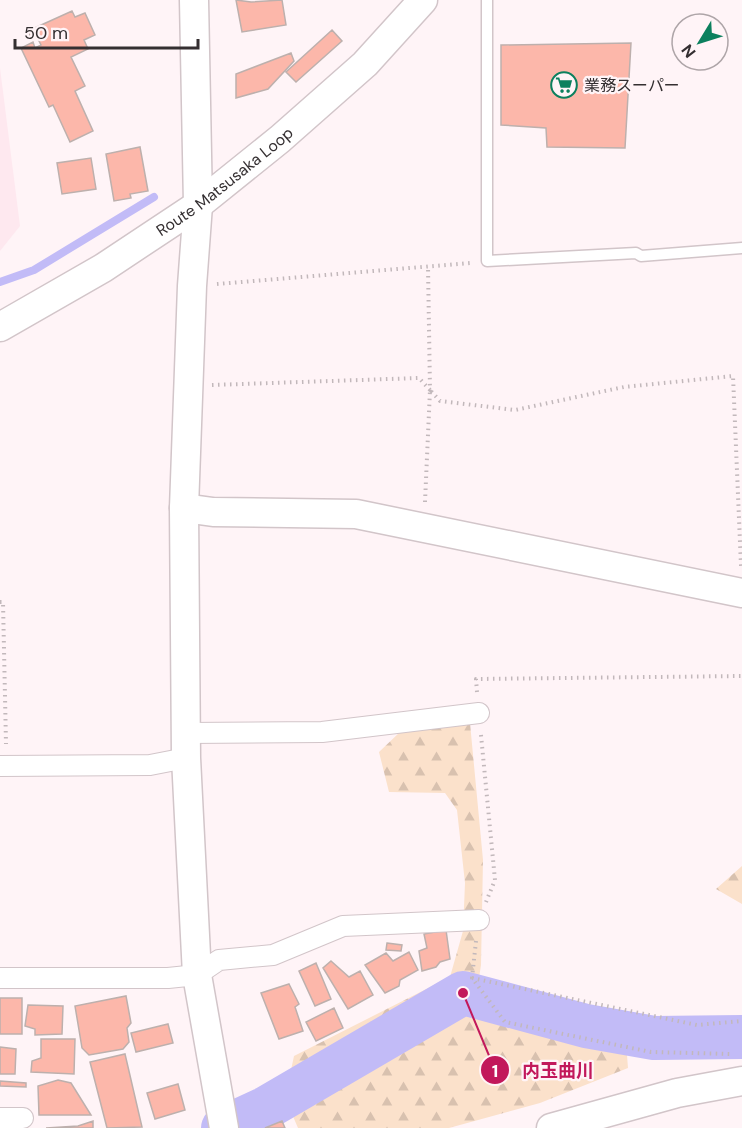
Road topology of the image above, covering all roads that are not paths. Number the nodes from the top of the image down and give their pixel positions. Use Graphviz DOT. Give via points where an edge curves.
graph roads {
  1 [pos="194,0"];
  2 [pos="423,0"];
  3 [pos="487,0"];
  4 [pos="198,205"];
  5 [pos="742,248"];
  6 [pos="0,327"];
  7 [pos="184,508"];
  8 [pos="742,593"];
  9 [pos="479,713"];
  10 [pos="186,746"];
  11 [pos="3,766"];
  12 [pos="479,920"];
  13 [pos="197,975"];
  14 [pos="0,978"];
  15 [pos="742,1081"];
  16 [pos="0,1118"];
  17 [pos="23,1118"];
  18 [pos="224,1128"];
  19 [pos="551,1128"];
  1 -- 4 [label="street"];
  2 -- 4 [label="street, Route Matsusaka Loop" via="365,64"];
  3 -- 5 [label="lane" via="487,261"];
  4 -- 6 [label="street, Route Matsusaka Loop" via="103,268"];
  4 -- 7 [label="street"];
  7 -- 8 [label="street" via="356,514"];
  7 -- 10 [label="street"];
  9 -- 10 [label="street"];
  10 -- 11 [label="street" via="150,765"];
  10 -- 13 [label="street"];
  12 -- 13 [label="street" via="343,926 273,955 219,960"];
  13 -- 14 [label="street"];
  13 -- 18 [label="street"];
  15 -- 19 [label="street" via="677,1093"];
  16 -- 17 [label="street"];
}
